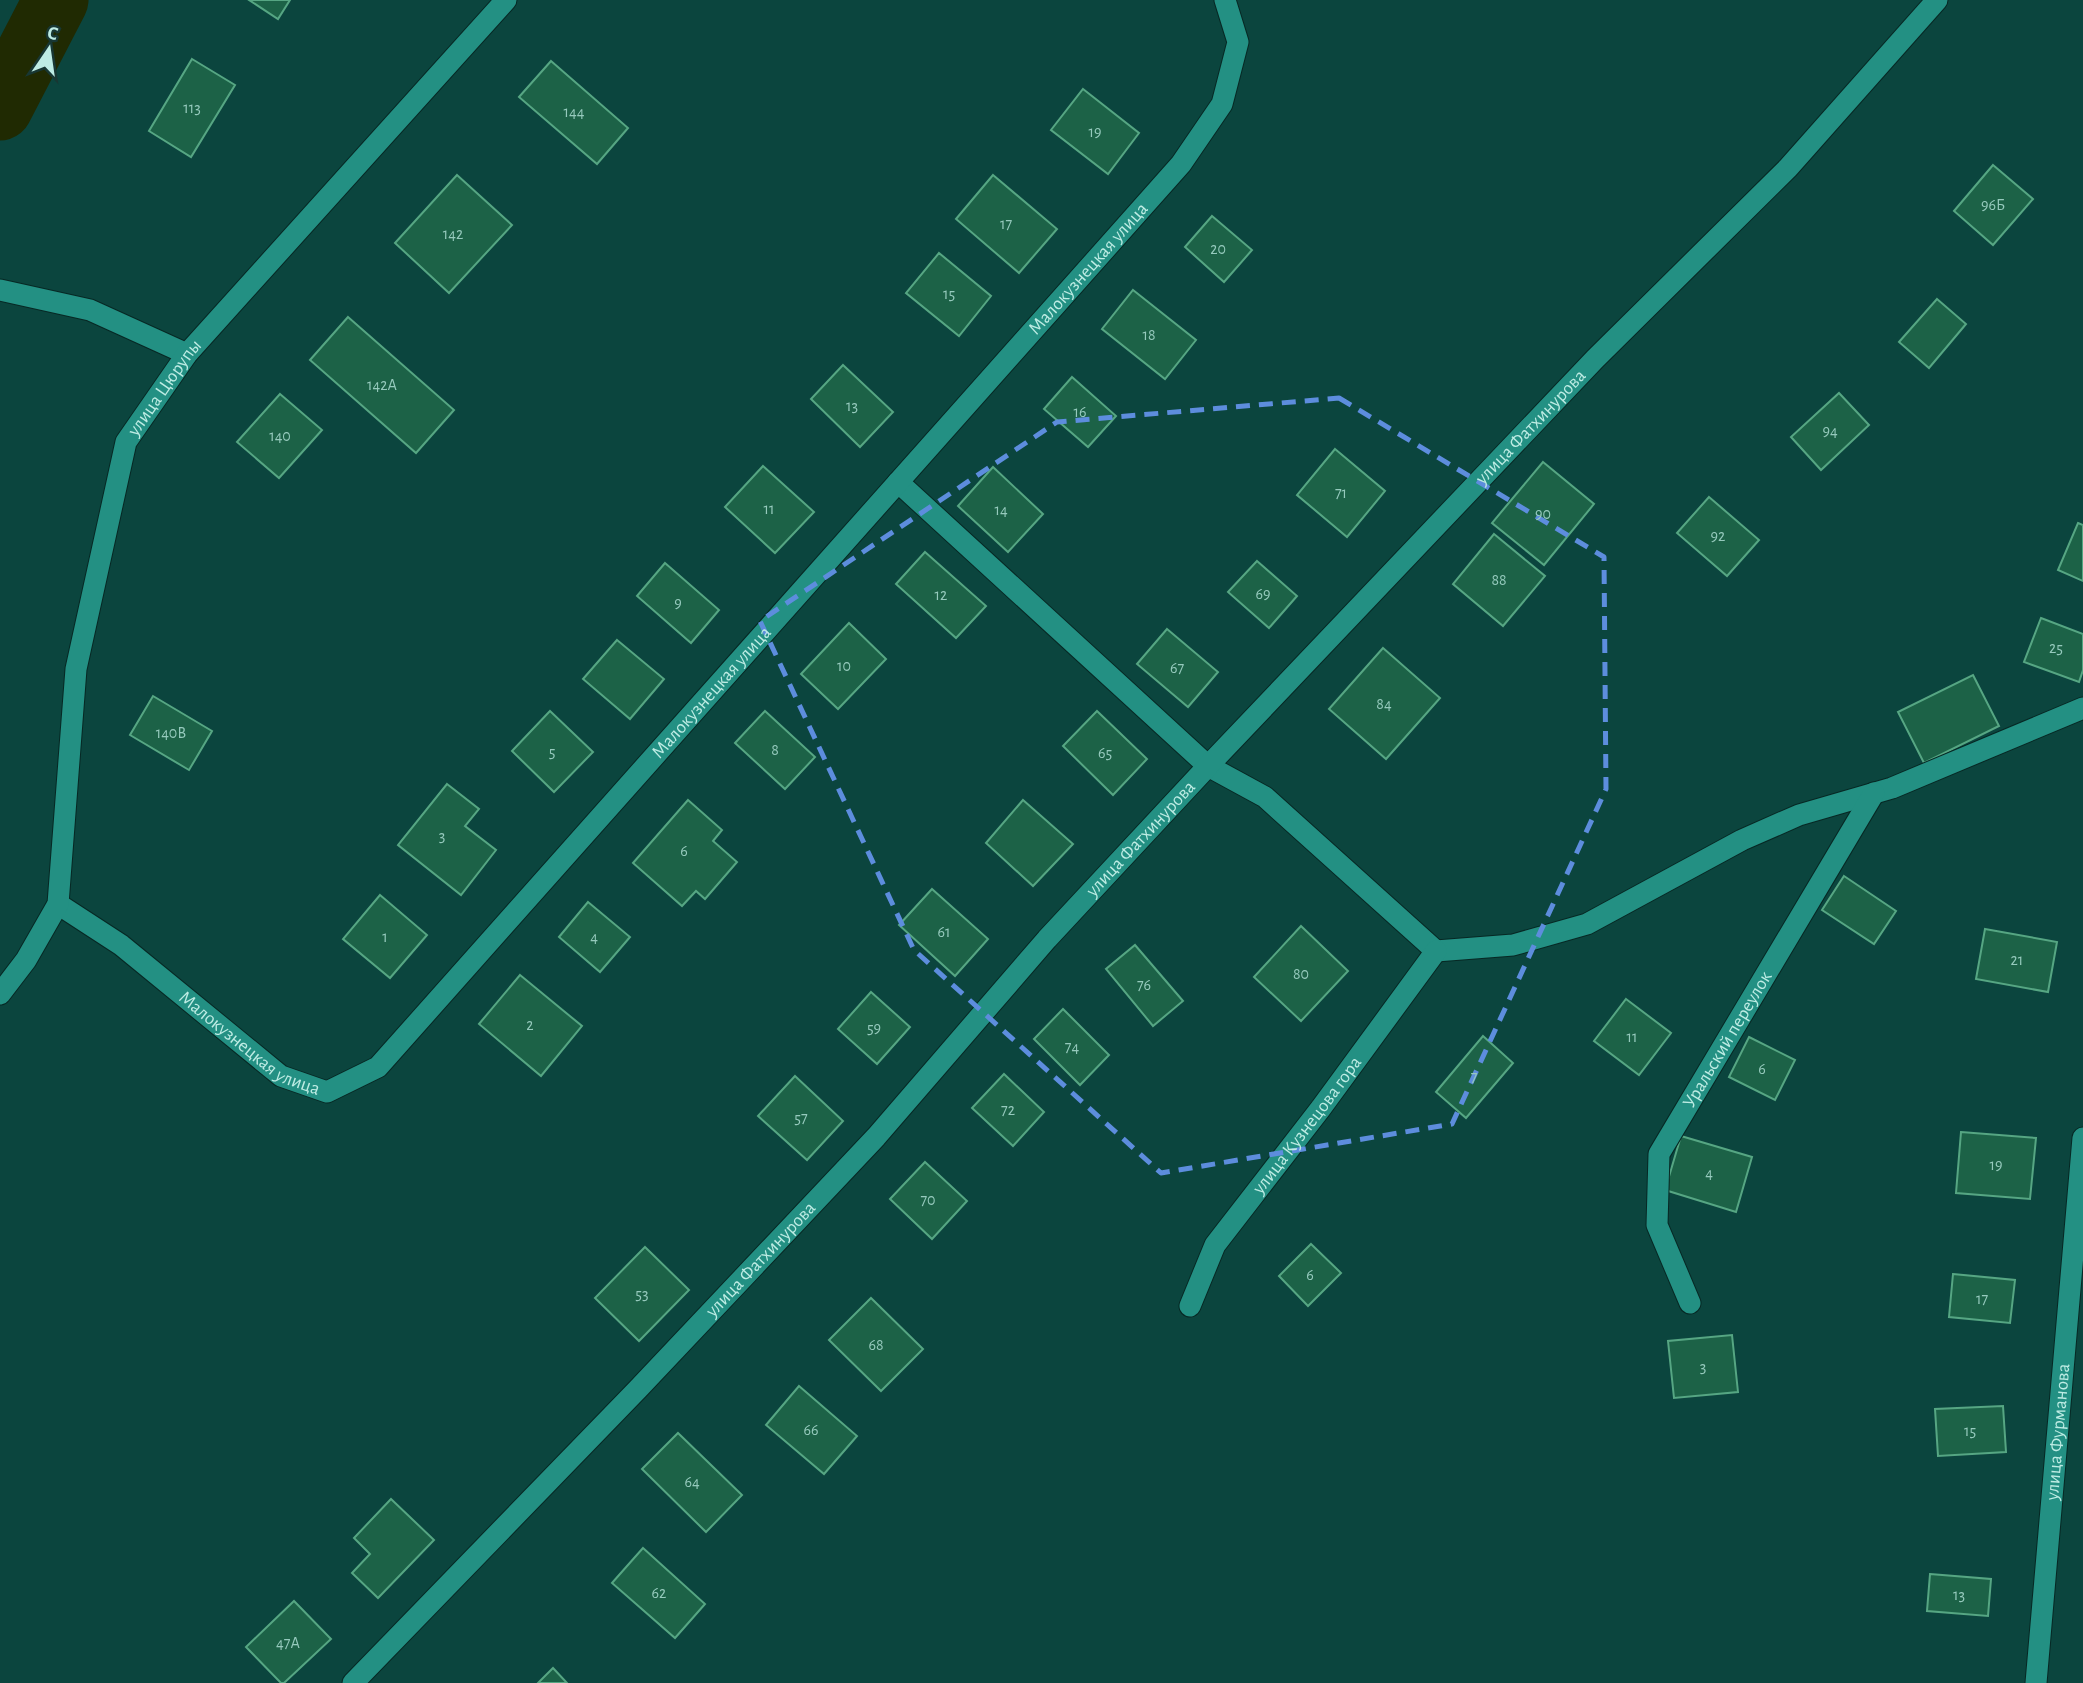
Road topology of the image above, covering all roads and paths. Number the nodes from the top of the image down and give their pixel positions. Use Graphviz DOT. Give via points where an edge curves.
graph roads {
  1 [pos="506,0"];
  2 [pos="1226,0"];
  3 [pos="1937,0"];
  4 [pos="0,290"];
  5 [pos="187,354"];
  6 [pos="898,482"];
  7 [pos="2083,708"];
  8 [pos="1208,766"];
  9 [pos="1874,793"];
  10 [pos="58,904"];
  11 [pos="1436,951"];
  12 [pos="0,994"];
  13 [pos="2083,1138"];
  14 [pos="1690,1303"];
  15 [pos="1190,1306"];
  16 [pos="352,1683"];
  17 [pos="2036,1683"];
  1 -- 5 [label="street, улица Цюрупы"];
  2 -- 6 [label="street, Малокузнецкая улица" via="1238,42 1222,104 1181,164"];
  3 -- 8 [label="street, улица Фатхинурова" via="1788,168 1595,359"];
  4 -- 5 [label="street" via="90,310"];
  5 -- 10 [label="street, улица Цюрупы" via="126,442 76,669"];
  6 -- 8 [label="street"];
  6 -- 10 [label="street, Малокузнецкая улица" via="378,1067 327,1092 281,1076 121,945"];
  7 -- 9 [label="street"];
  8 -- 11 [label="street" via="1265,797"];
  8 -- 16 [label="street, улица Фатхинурова" via="1047,939 866,1147"];
  9 -- 11 [label="street" via="1799,815 1742,840 1587,924 1513,945"];
  9 -- 14 [label="street, Уральский переулок" via="1659,1154 1657,1225"];
  10 -- 12 [label="street, улица Цюрупы"];
  11 -- 15 [label="street, улица Кузнецова гора" via="1216,1245"];
  13 -- 17 [label="street, улица Фурманова"];
}
